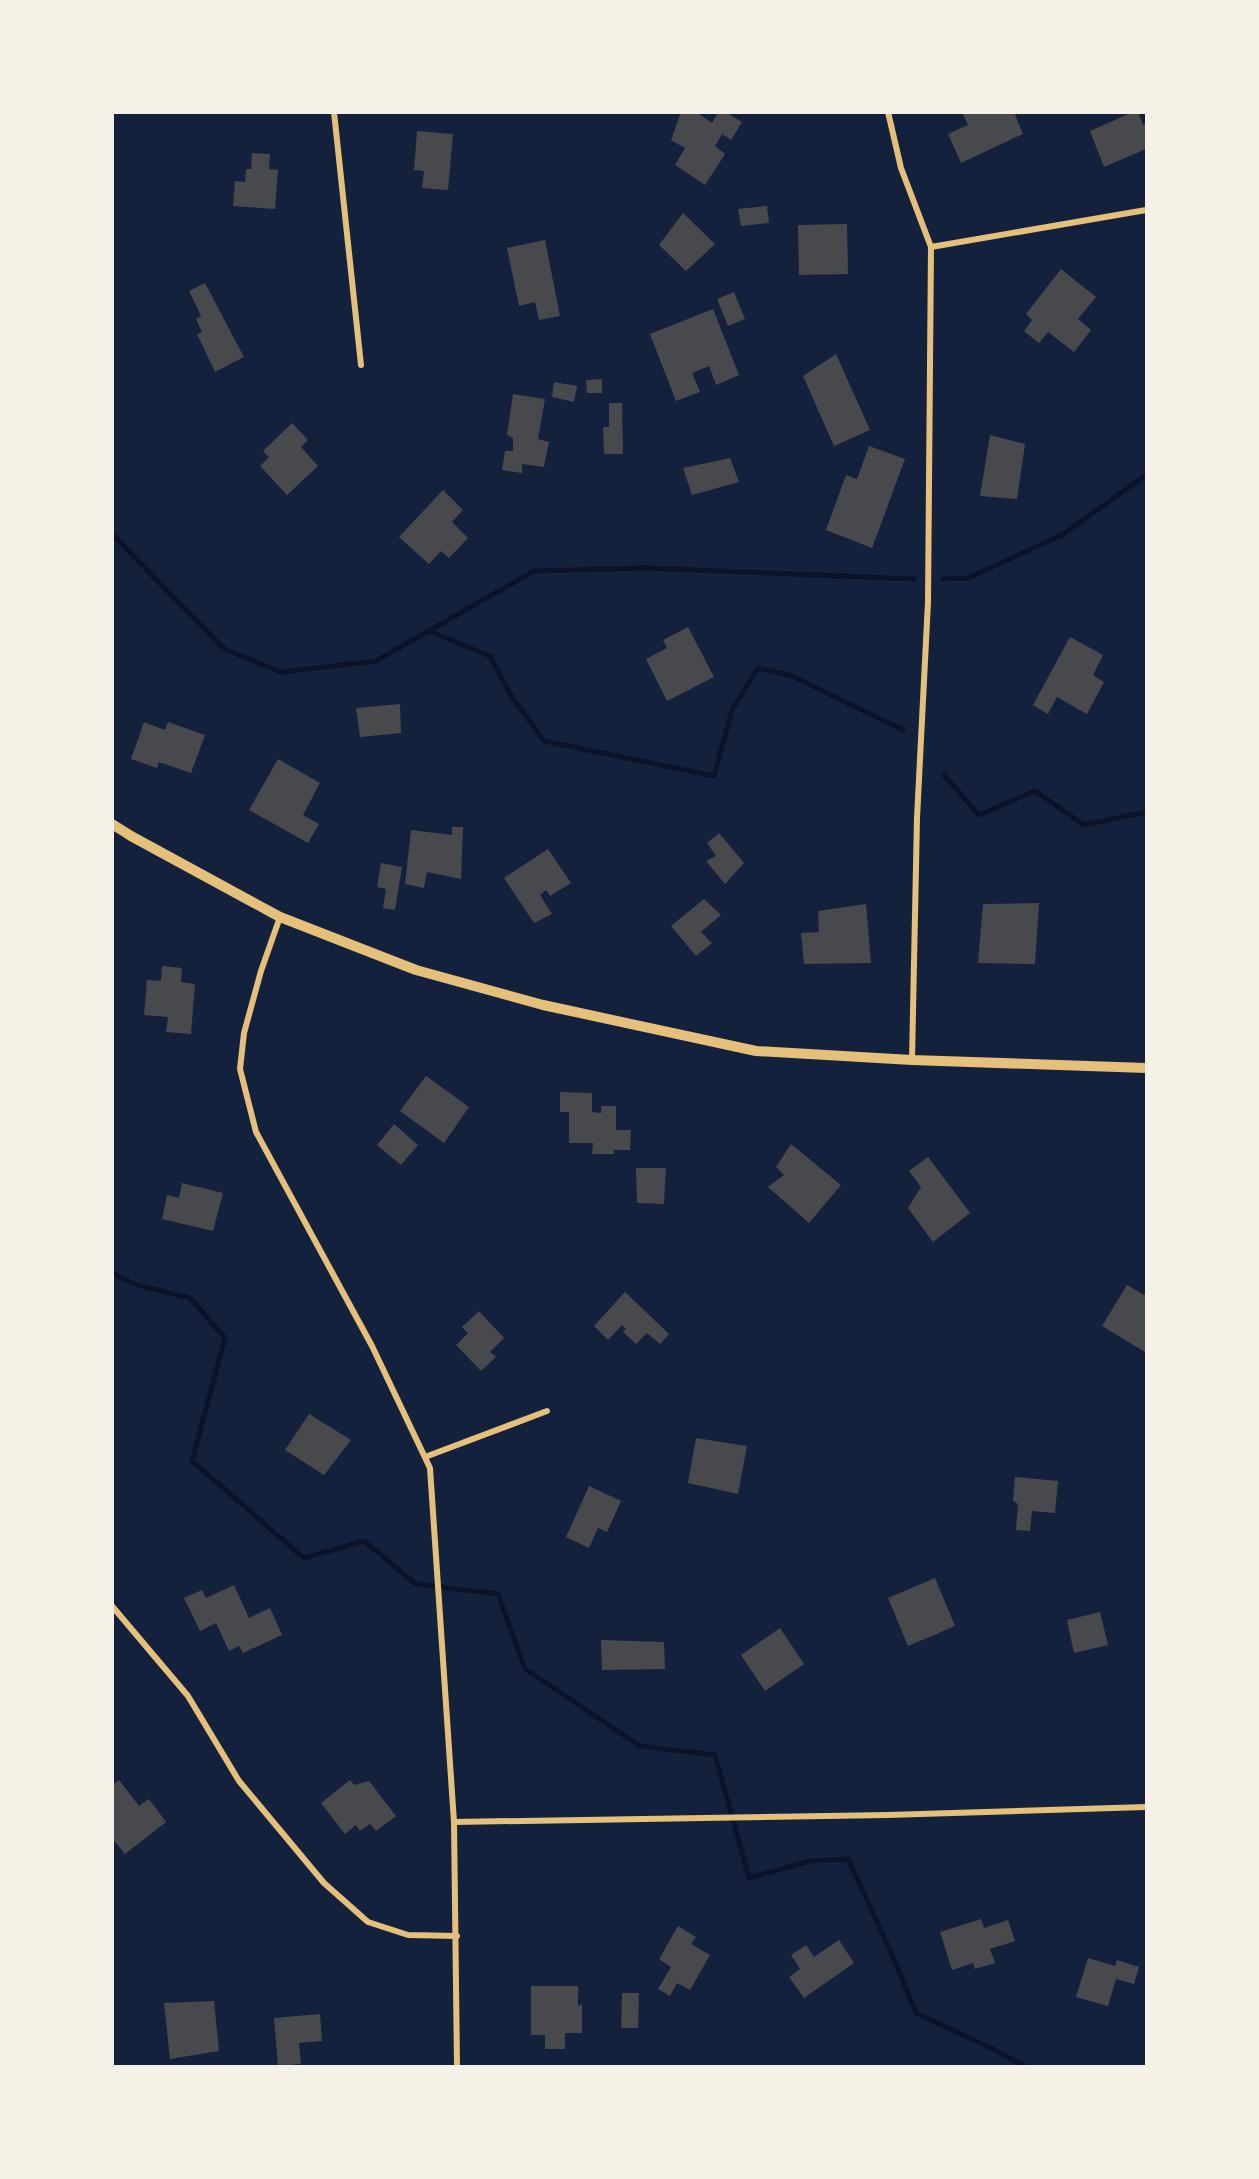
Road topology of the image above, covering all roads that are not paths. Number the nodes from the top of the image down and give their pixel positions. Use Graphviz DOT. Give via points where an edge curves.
graph roads {
  1 [pos="334,112"];
  2 [pos="888,112"];
  3 [pos="1146,210"];
  4 [pos="931,247"];
  5 [pos="361,365"];
  6 [pos="112,824"];
  7 [pos="280,917"];
  8 [pos="912,1060"];
  9 [pos="1146,1068"];
  10 [pos="548,1411"];
  11 [pos="425,1457"];
  12 [pos="112,1606"];
  13 [pos="1146,1807"];
  14 [pos="454,1822"];
  15 [pos="457,1936"];
  16 [pos="457,2067"];
  1 -- 5 [label="street"];
  2 -- 4 [label="street" via="901,168"];
  3 -- 4 [label="street"];
  4 -- 8 [label="street" via="928,602 917,818"];
  6 -- 7 [label="street"];
  7 -- 8 [label="street" via="416,970 543,1005 756,1051"];
  7 -- 11 [label="street" via="244,1034 240,1069 256,1132 372,1346"];
  8 -- 9 [label="street"];
  10 -- 11 [label="street"];
  11 -- 14 [label="street" via="430,1468"];
  12 -- 15 [label="street" via="188,1696 239,1780 324,1883 368,1922 408,1935"];
  13 -- 14 [label="street"];
  14 -- 15 [label="street"];
  15 -- 16 [label="street"];
}
